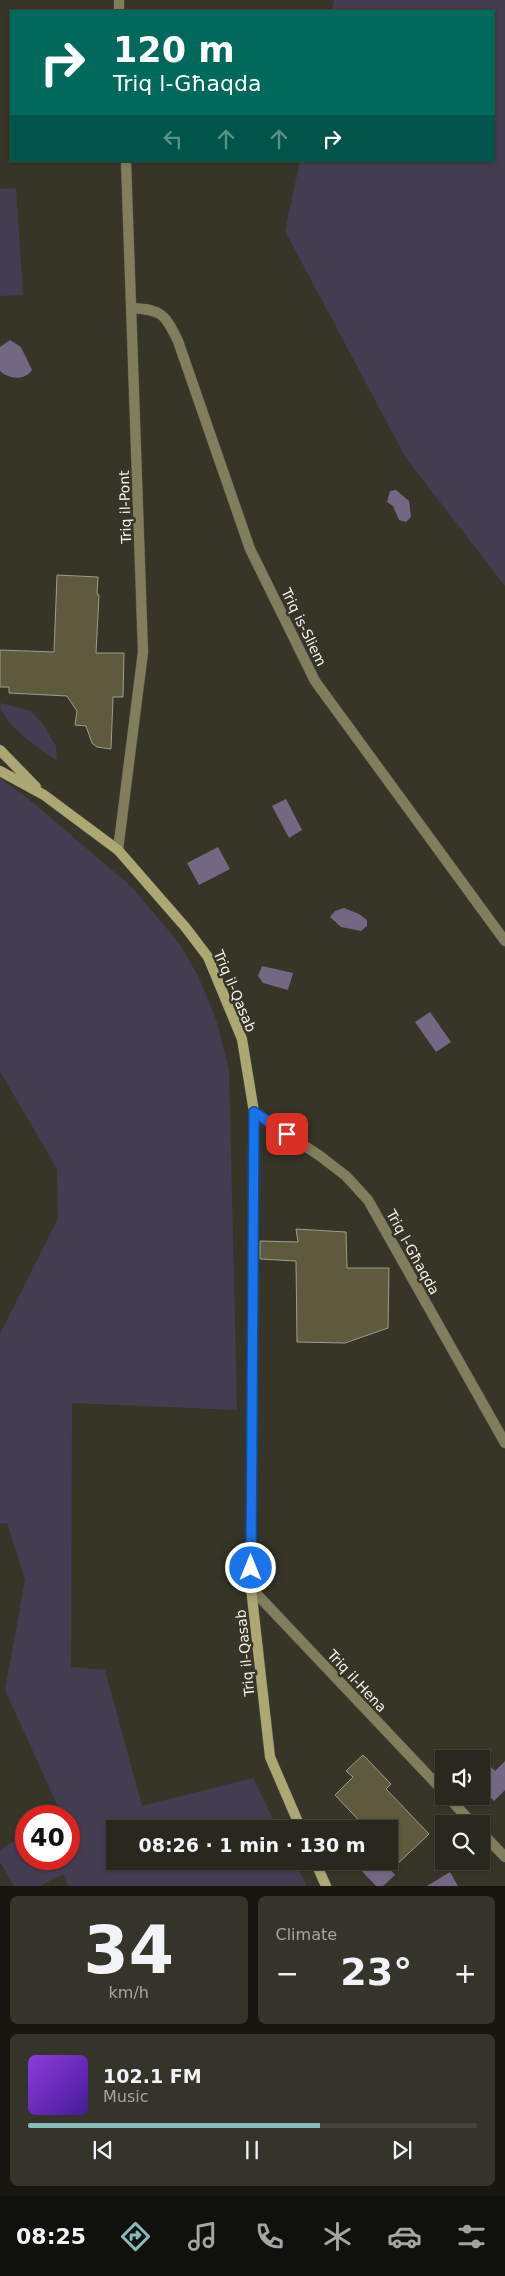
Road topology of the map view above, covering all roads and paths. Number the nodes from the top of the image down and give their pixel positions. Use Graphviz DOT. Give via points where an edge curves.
graph roads {
  1 [pos="126,162"];
  2 [pos="132,308"];
  3 [pos="0,750"];
  4 [pos="0,772"];
  5 [pos="44,795"];
  6 [pos="118,850"];
  7 [pos="505,941"];
  8 [pos="254,1112"];
  9 [pos="505,1444"];
  10 [pos="251,1588"];
  11 [pos="435,1782"];
  12 [pos="455,1805"];
  13 [pos="465,1815"];
  14 [pos="297,1820"];
  15 [pos="490,1841"];
  16 [pos="505,1857"];
  17 [pos="319,1870"];
  18 [pos="326,1886"];
  1 -- 2 [label="street, Triq il-Pont"];
  2 -- 6 [label="street, Triq il-Pont" via="143,652"];
  2 -- 7 [label="street, Triq is-Sliem" via="154,310 169,322 250,549 315,681"];
  3 -- 5 [label="street, Triq il-Qasab"];
  4 -- 5 [label="street, Triq il-Qasab"];
  5 -- 6 [label="street, Triq il-Qasab"];
  6 -- 8 [label="street, Triq il-Qasab" via="208,957 242,1039"];
  8 -- 9 [label="street, Triq l-Għaqda" via="346,1176 368,1200"];
  8 -- 10 [label="street, Triq il-Qasab"];
  10 -- 11 [label="street, Triq il-Hena"];
  10 -- 14 [label="street, Triq il-Qasab" via="270,1757"];
  12 -- 13 [label="street"];
  15 -- 16 [label="street"];
  17 -- 18 [label="street"];
}
